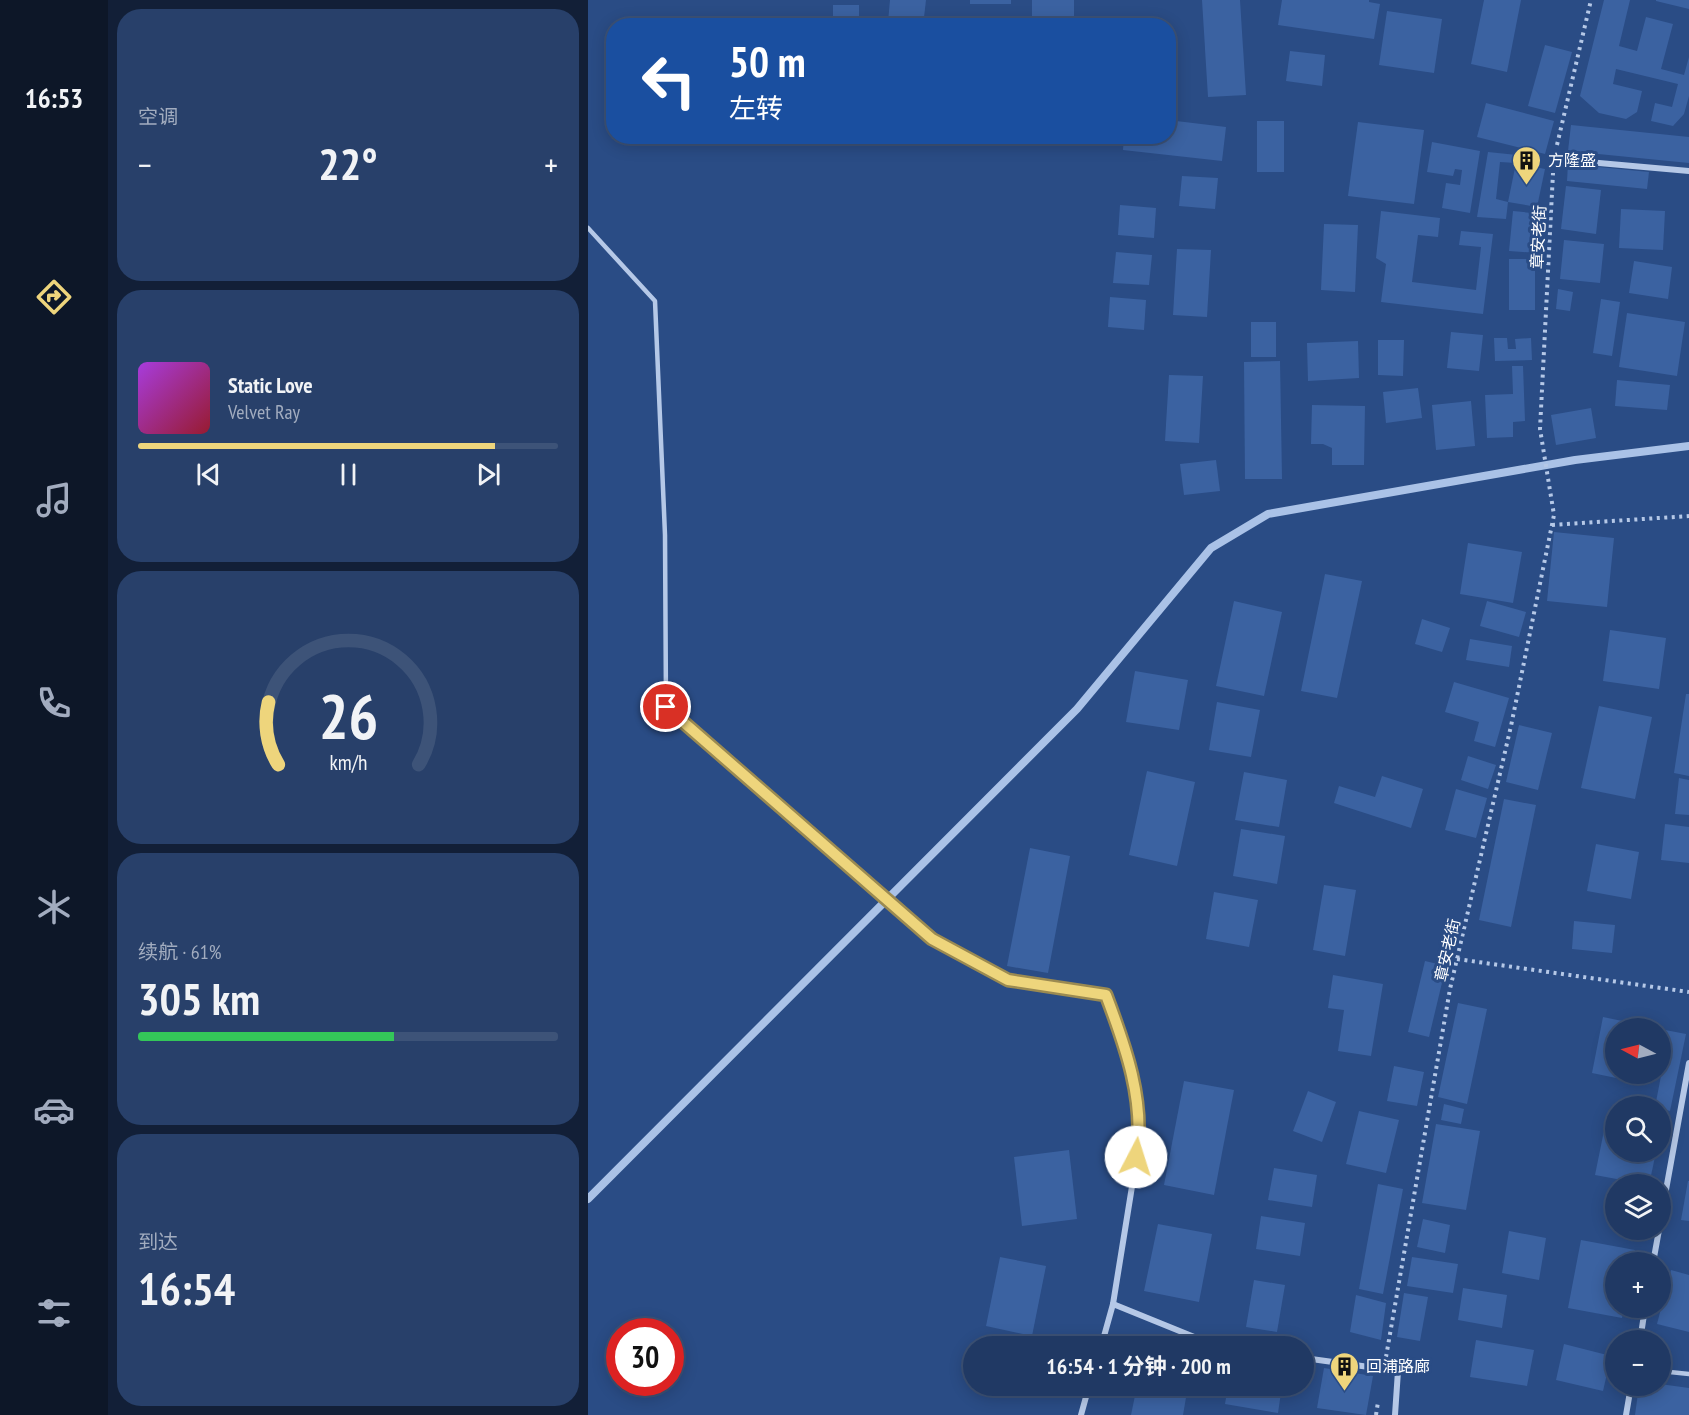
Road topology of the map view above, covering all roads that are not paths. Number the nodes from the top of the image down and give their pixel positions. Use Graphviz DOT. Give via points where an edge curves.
graph roads {
  1 [pos="1554,159"];
  2 [pos="1689,171"];
  3 [pos="588,228"];
  4 [pos="932,939"];
  5 [pos="1689,1063"];
  6 [pos="1669,1174"];
  7 [pos="1113,1304"];
  8 [pos="1104,1336"];
  9 [pos="1190,1336"];
  10 [pos="1314,1359"];
  11 [pos="1671,1372"];
  12 [pos="1689,1374"];
  13 [pos="1086,1396"];
  14 [pos="1629,1396"];
  15 [pos="1081,1415"];
  16 [pos="1395,1415"];
  17 [pos="1626,1415"];
  1 -- 2 [label="street"];
  3 -- 4 [label="lane" via="655,301 666,535 666,707"];
  4 -- 7 [label="street" via="1008,980 1106,995 1123,1041 1140,1137"];
  5 -- 6 [label="street"];
  7 -- 8 [label="street"];
  7 -- 9 [label="street"];
  10 -- 16 [label="street" via="1398,1371"];
  11 -- 12 [label="lane"];
  13 -- 15 [label="street"];
  14 -- 17 [label="street"];
}
